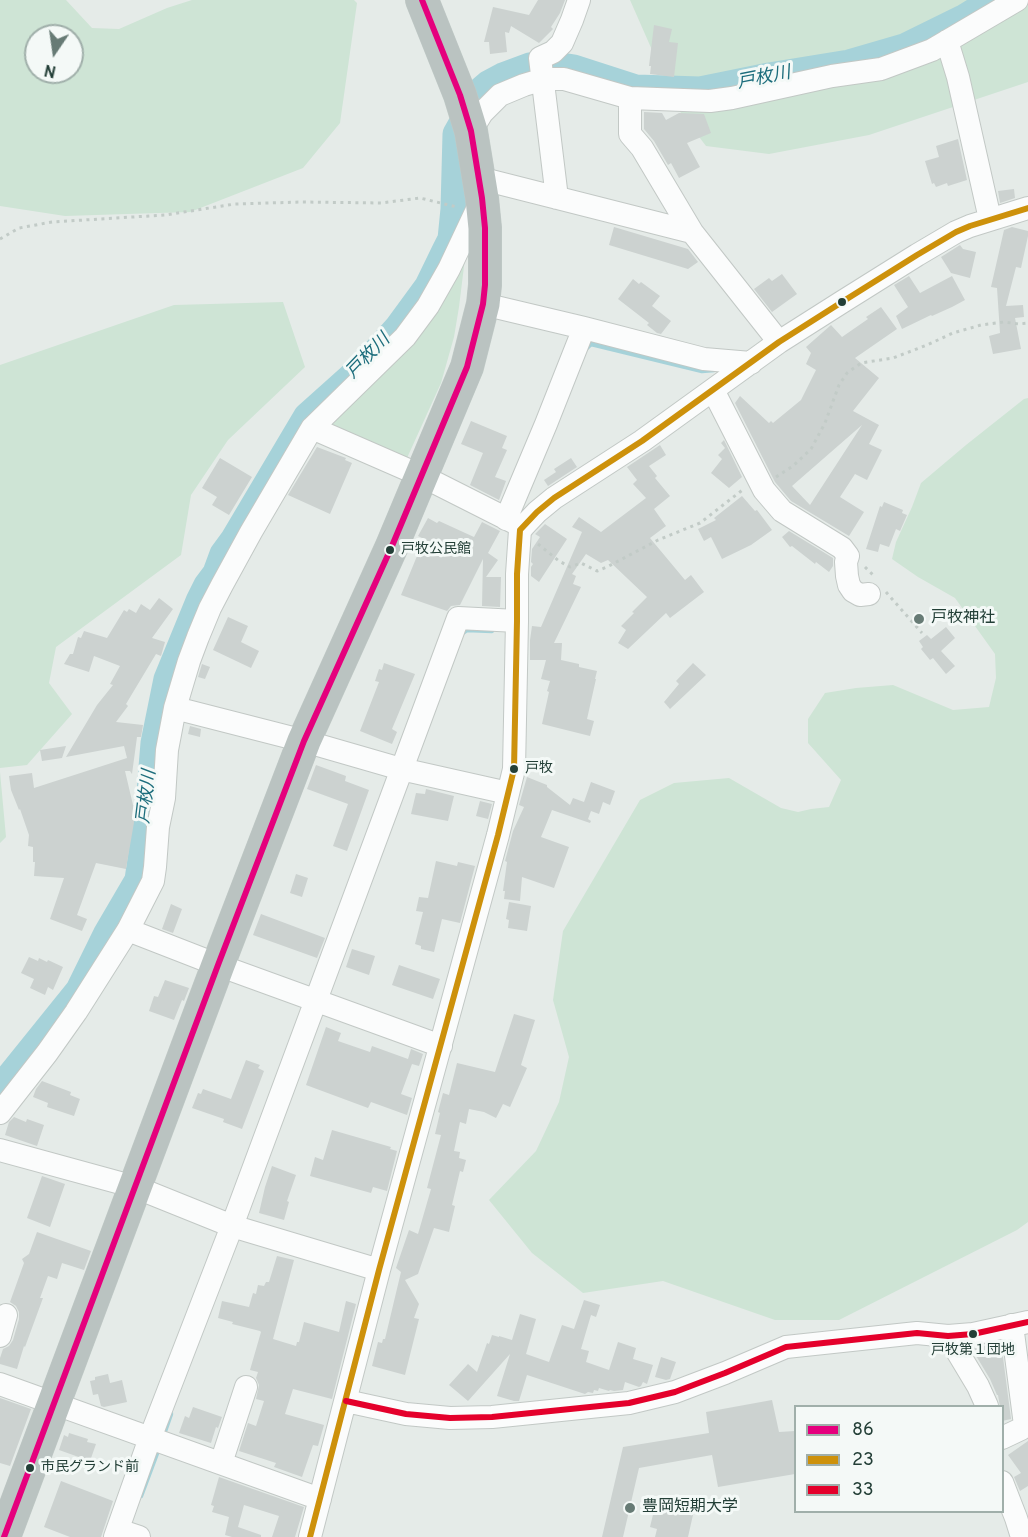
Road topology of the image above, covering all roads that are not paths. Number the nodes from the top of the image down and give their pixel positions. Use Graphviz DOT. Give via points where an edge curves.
graph roads {
  1 [pos="422,0"];
  2 [pos="579,0"];
  3 [pos="1017,0"];
  4 [pos="948,41"];
  5 [pos="544,79"];
  6 [pos="630,98"];
  7 [pos="466,116"];
  8 [pos="479,196"];
  9 [pos="557,198"];
  10 [pos="1028,208"];
  11 [pos="990,219"];
  12 [pos="692,232"];
  13 [pos="483,304"];
  14 [pos="584,328"];
  15 [pos="779,342"];
  16 [pos="751,363"];
  17 [pos="713,390"];
  18 [pos="312,428"];
  19 [pos="422,476"];
  20 [pos="517,525"];
  21 [pos="878,589"];
  22 [pos="517,621"];
  23 [pos="175,708"];
  24 [pos="304,741"];
  25 [pos="401,769"];
  26 [pos="508,793"];
  27 [pos="128,930"];
  28 [pos="218,965"];
  29 [pos="315,999"];
  30 [pos="441,1046"];
  31 [pos="0,1113"];
  32 [pos="0,1150"];
  33 [pos="135,1187"];
  34 [pos="232,1226"];
  35 [pos="379,1270"];
  36 [pos="1020,1324"];
  37 [pos="948,1336"];
  38 [pos="0,1384"];
  39 [pos="246,1387"];
  40 [pos="346,1401"];
  41 [pos="54,1403"];
  42 [pos="986,1405"];
  43 [pos="1004,1437"];
  44 [pos="150,1438"];
  45 [pos="221,1463"];
  46 [pos="1004,1486"];
  47 [pos="320,1499"];
  48 [pos="1022,1522"];
  49 [pos="116,1533"];
  50 [pos="4,1537"];
  51 [pos="139,1537"];
  52 [pos="310,1537"];
  1 -- 7 [label="highway"];
  2 -- 5 [label="street" via="562,43 540,58"];
  3 -- 4 [label="street"];
  4 -- 6 [label="street" via="881,69 732,98"];
  4 -- 11 [label="street"];
  5 -- 6 [label="street" via="564,79"];
  5 -- 7 [label="street" via="500,95 482,113"];
  5 -- 9 [label="street"];
  6 -- 12 [label="street" via="630,134"];
  7 -- 8 [label="highway"];
  8 -- 9 [label="street"];
  8 -- 13 [label="highway" via="485,239"];
  8 -- 18 [label="street" via="449,269 428,306 405,337"];
  9 -- 12 [label="street"];
  10 -- 11 [label="street"];
  11 -- 15 [label="street" via="956,232"];
  12 -- 15 [label="street"];
  13 -- 14 [label="street"];
  13 -- 19 [label="highway" via="466,368"];
  14 -- 16 [label="street" via="704,359"];
  14 -- 20 [label="street" via="546,424"];
  15 -- 16 [label="street"];
  16 -- 17 [label="street"];
  17 -- 20 [label="street"];
  17 -- 21 [label="street" via="764,490 782,511 842,548 848,556 849,585 853,591 860,595"];
  18 -- 19 [label="street"];
  18 -- 23 [label="street" via="210,608"];
  19 -- 20 [label="street"];
  19 -- 24 [label="highway"];
  20 -- 22 [label="street"];
  22 -- 25 [label="street" via="458,618"];
  22 -- 26 [label="street" via="514,769"];
  23 -- 24 [label="street"];
  23 -- 27 [label="street" via="153,881"];
  24 -- 25 [label="street"];
  24 -- 28 [label="highway"];
  25 -- 26 [label="street"];
  25 -- 29 [label="street"];
  26 -- 30 [label="street"];
  27 -- 28 [label="street"];
  27 -- 31 [label="street" via="76,1012"];
  28 -- 29 [label="street"];
  28 -- 33 [label="highway"];
  29 -- 30 [label="street"];
  29 -- 34 [label="street"];
  30 -- 35 [label="street"];
  32 -- 33 [label="street"];
  33 -- 34 [label="street"];
  33 -- 41 [label="highway"];
  34 -- 35 [label="street"];
  34 -- 44 [label="street"];
  35 -- 40 [label="street"];
  36 -- 37 [label="street"];
  36 -- 43 [label="street" via="1025,1425"];
  37 -- 40 [label="street" via="917,1333 786,1347 675,1392 629,1403 450,1418 406,1414"];
  37 -- 42 [label="street"];
  38 -- 41 [label="street"];
  39 -- 45 [label="street"];
  40 -- 47 [label="street"];
  41 -- 44 [label="street"];
  41 -- 50 [label="highway"];
  44 -- 45 [label="street"];
  44 -- 49 [label="street"];
  45 -- 47 [label="street"];
  46 -- 48 [label="street"];
  47 -- 52 [label="street"];
  49 -- 51 [label="street"];
}
